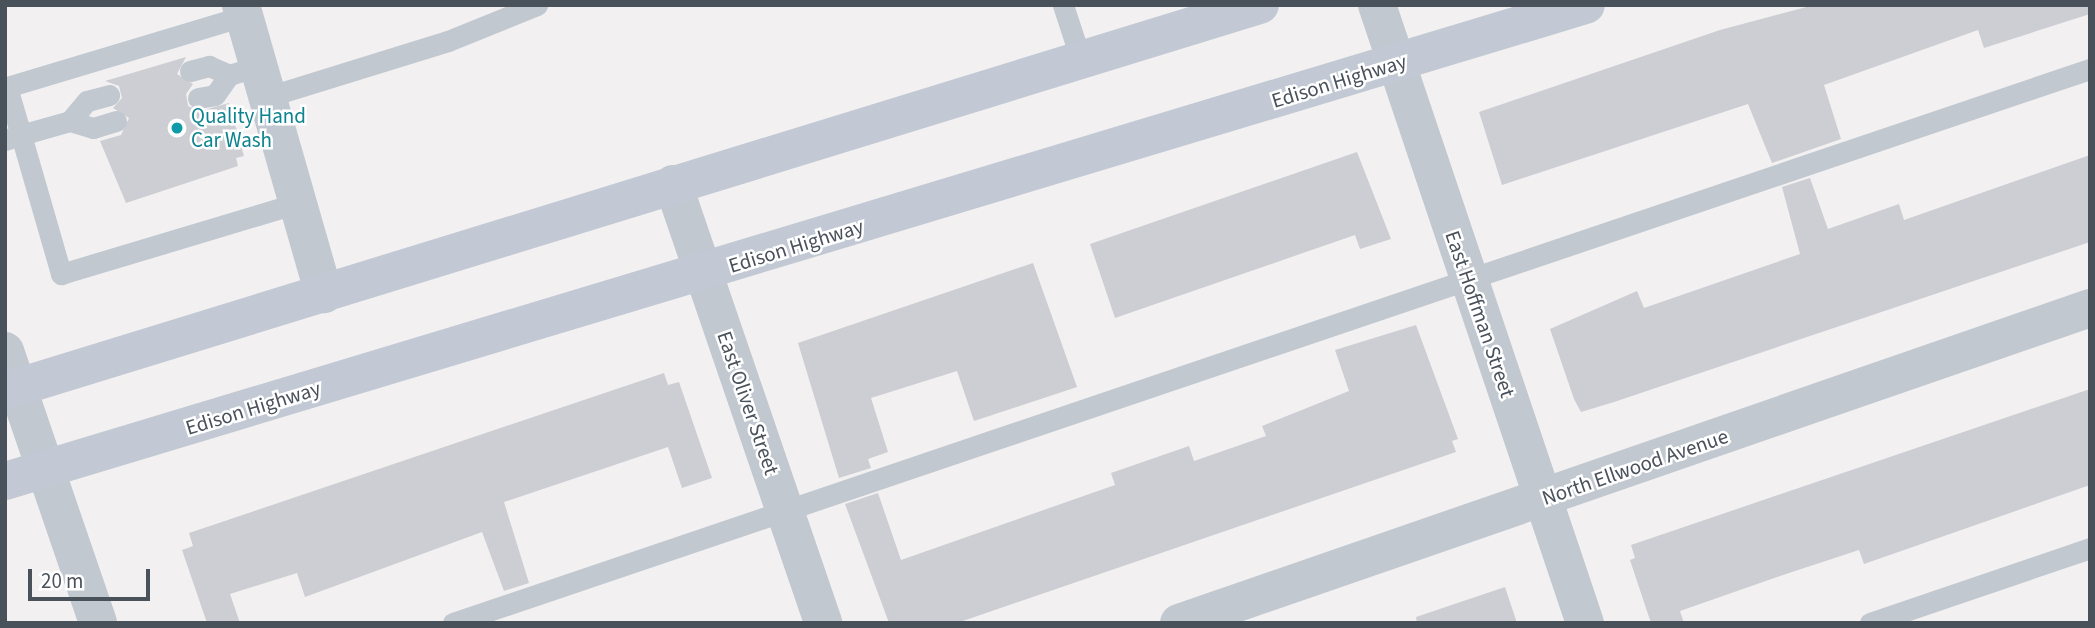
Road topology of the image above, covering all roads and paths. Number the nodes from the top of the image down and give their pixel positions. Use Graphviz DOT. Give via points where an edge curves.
graph roads {
  1 [pos="537,5"];
  2 [pos="1063,5"];
  3 [pos="1260,5"];
  4 [pos="1377,5"];
  5 [pos="1586,5"];
  6 [pos="242,11"];
  7 [pos="1081,60"];
  8 [pos="1395,63"];
  9 [pos="2090,69"];
  10 [pos="190,71"];
  11 [pos="251,79"];
  12 [pos="109,95"];
  13 [pos="198,99"];
  14 [pos="70,121"];
  15 [pos="116,121"];
  16 [pos="13,138"];
  17 [pos="673,184"];
  18 [pos="298,204"];
  19 [pos="704,274"];
  20 [pos="1469,281"];
  21 [pos="324,294"];
  22 [pos="2090,308"];
  23 [pos="5,351"];
  24 [pos="11,389"];
  25 [pos="46,469"];
  26 [pos="5,481"];
  27 [pos="1543,500"];
  28 [pos="784,508"];
  29 [pos="2090,548"];
  30 [pos="98,623"];
  31 [pos="453,623"];
  32 [pos="823,623"];
  33 [pos="1179,623"];
  34 [pos="1586,623"];
  35 [pos="1870,623"];
  1 -- 11 [label="lane" via="447,41"];
  2 -- 7 [label="lane"];
  3 -- 7 [label="main road"];
  4 -- 8 [label="street, East Hoffman Street"];
  5 -- 8 [label="main road, Edison Highway"];
  6 -- 11 [label="street"];
  6 -- 16 [label="lane" via="7,87"];
  7 -- 17 [label="main road"];
  8 -- 19 [label="main road, Edison Highway"];
  8 -- 20 [label="street, East Hoffman Street"];
  9 -- 20 [label="lane"];
  10 -- 11 [label="lane" via="209,66"];
  11 -- 13 [label="lane"];
  11 -- 18 [label="street"];
  12 -- 14 [label="lane" via="87,101"];
  14 -- 15 [label="lane" via="93,128"];
  14 -- 16 [label="lane"];
  16 -- 18 [label="lane" via="61,274"];
  17 -- 19 [label="street, East Oliver Street"];
  17 -- 21 [label="main road"];
  18 -- 21 [label="street"];
  19 -- 25 [label="main road, Edison Highway"];
  19 -- 28 [label="street, East Oliver Street"];
  20 -- 27 [label="street, East Hoffman Street"];
  20 -- 28 [label="lane"];
  21 -- 24 [label="main road"];
  22 -- 27 [label="street, North Ellwood Avenue"];
  23 -- 24 [label="street"];
  24 -- 25 [label="street"];
  25 -- 26 [label="main road, Edison Highway"];
  25 -- 30 [label="street"];
  27 -- 33 [label="street, North Ellwood Avenue"];
  27 -- 34 [label="street, East Hoffman Street"];
  28 -- 31 [label="lane"];
  28 -- 32 [label="street, East Oliver Street"];
  29 -- 35 [label="lane"];
}
